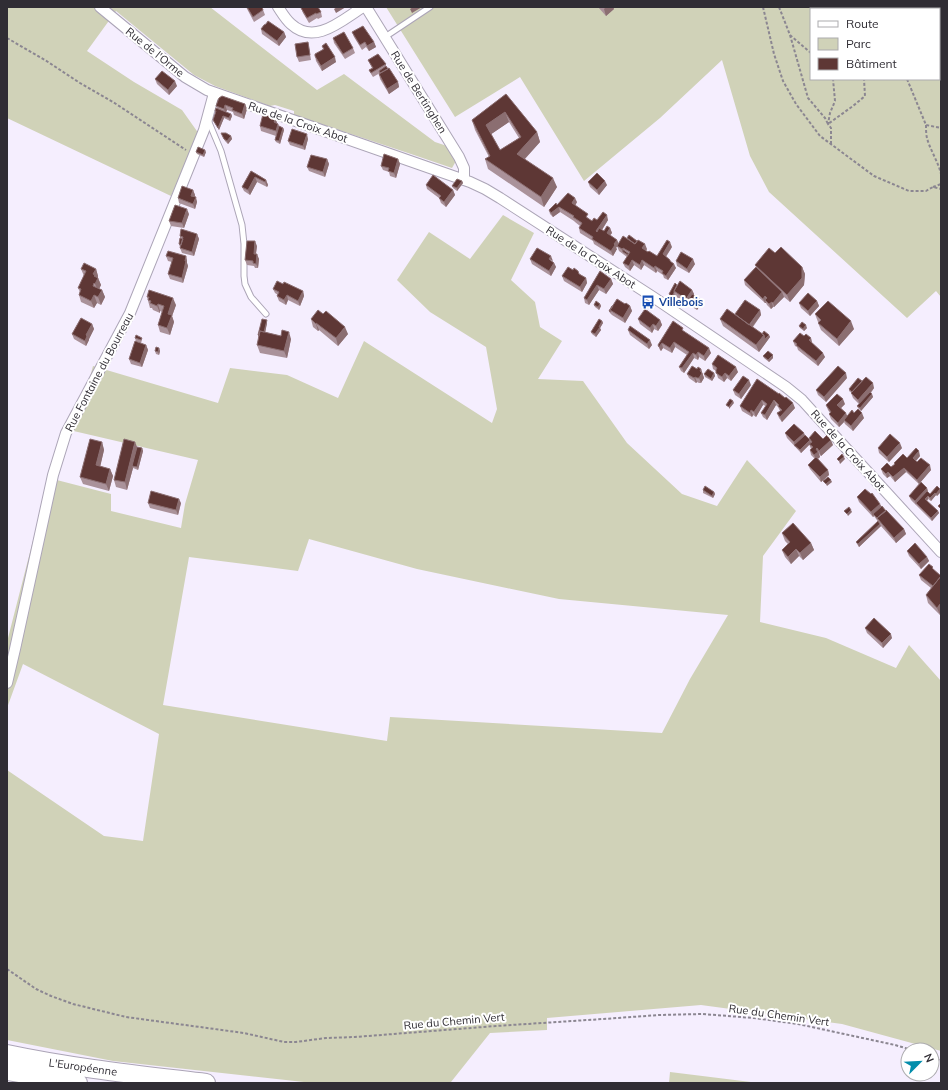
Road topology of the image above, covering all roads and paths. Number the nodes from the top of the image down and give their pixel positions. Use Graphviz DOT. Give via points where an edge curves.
graph roads {
  1 [pos="100,7"];
  2 [pos="278,7"];
  3 [pos="365,7"];
  4 [pos="430,7"];
  5 [pos="763,7"];
  6 [pos="779,7"];
  7 [pos="790,35"];
  8 [pos="385,37"];
  9 [pos="7,38"];
  10 [pos="810,53"];
  11 [pos="833,80"];
  12 [pos="864,80"];
  13 [pos="907,80"];
  14 [pos="214,93"];
  15 [pos="208,119"];
  16 [pos="828,124"];
  17 [pos="926,125"];
  18 [pos="941,128"];
  19 [pos="831,144"];
  20 [pos="194,155"];
  21 [pos="941,174"];
  22 [pos="464,180"];
  23 [pos="941,184"];
  24 [pos="933,187"];
  25 [pos="941,189"];
  26 [pos="266,314"];
  27 [pos="941,552"];
  28 [pos="7,683"];
  29 [pos="7,970"];
  30 [pos="900,1046"];
  31 [pos="7,1053"];
  32 [pos="7,1071"];
  33 [pos="7,1080"];
  34 [pos="23,1083"];
  35 [pos="78,1083"];
  36 [pos="206,1083"];
  1 -- 14 [label="street, Rue de l'Orme" via="185,77"];
  2 -- 3 [label="street" via="292,26 302,32 311,33 328,29"];
  3 -- 8 [label="street, Rue de Bertinghen"];
  4 -- 8 [label="lane"];
  5 -- 19 [label="path" via="783,81 811,125"];
  6 -- 7 [label="path"];
  7 -- 10 [label="path"];
  7 -- 16 [label="path" via="808,98"];
  8 -- 22 [label="street, Rue de Bertinghen" via="461,160"];
  9 -- 20 [label="path"];
  11 -- 16 [label="path" via="835,101"];
  12 -- 16 [label="path" via="865,96"];
  13 -- 17 [label="path"];
  14 -- 15 [label="street, Rue Fontaine du Bourreau"];
  14 -- 22 [label="street, Rue de la Croix Abot"];
  15 -- 20 [label="street, Rue Fontaine du Bourreau"];
  15 -- 26 [label="lane" via="221,151 242,225 245,284"];
  16 -- 19 [label="path" via="831,128"];
  17 -- 18 [label="path"];
  17 -- 21 [label="path" via="927,137"];
  19 -- 24 [label="path" via="874,176 909,191 926,191"];
  20 -- 28 [label="street, Rue Fontaine du Bourreau" via="128,319 66,433 53,475"];
  22 -- 27 [label="street, Rue de la Croix Abot" via="507,202 786,387 802,400"];
  23 -- 24 [label="path"];
  24 -- 25 [label="path"];
  29 -- 30 [label="path, Rue du Chemin Vert" via="43,992 73,1004 126,1017 244,1033 284,1042 580,1020 702,1014 811,1026"];
  31 -- 36 [label="highway, L'Européenne" via="42,1061"];
  32 -- 35 [label="highway, L'Européenne"];
  33 -- 34 [label="highway"];
}
